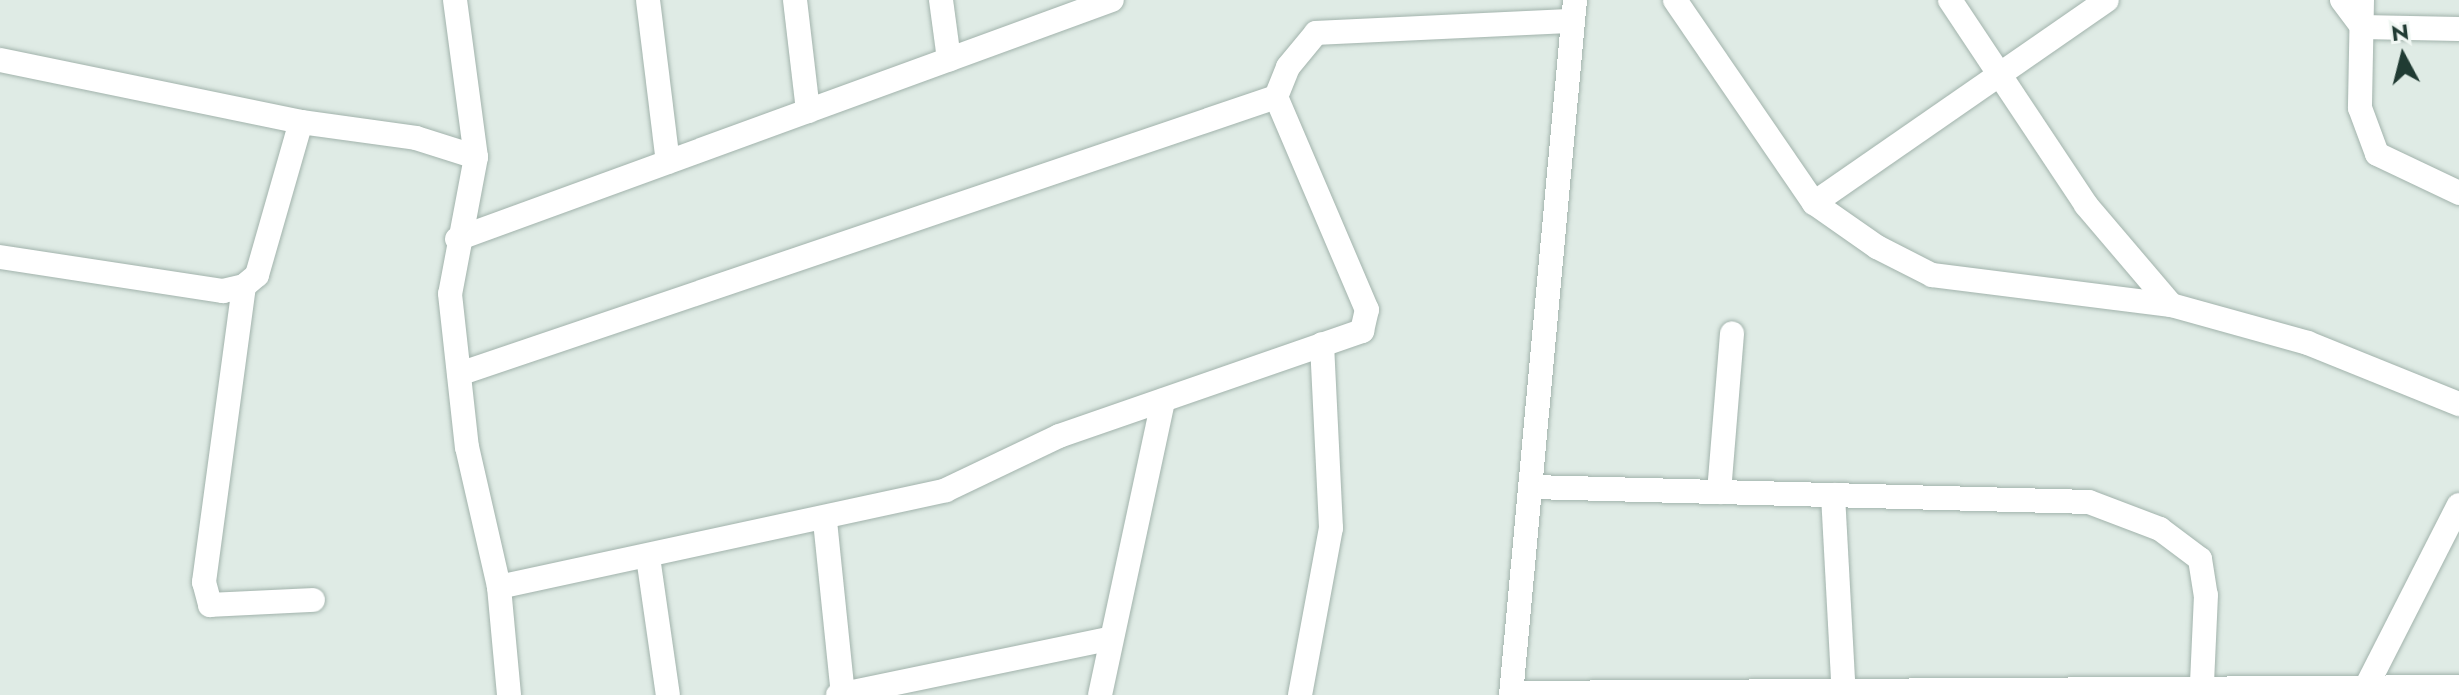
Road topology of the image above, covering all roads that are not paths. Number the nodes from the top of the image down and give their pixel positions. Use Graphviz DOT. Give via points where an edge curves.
graph roads {
  1 [pos="455,0"];
  2 [pos="648,0"];
  3 [pos="795,0"];
  4 [pos="941,0"];
  5 [pos="1112,0"];
  6 [pos="1675,0"];
  7 [pos="1950,0"];
  8 [pos="2107,0"];
  9 [pos="2342,0"];
  10 [pos="2362,0"];
  11 [pos="1574,11"];
  12 [pos="2362,27"];
  13 [pos="2459,29"];
  14 [pos="949,59"];
  15 [pos="0,60"];
  16 [pos="1998,72"];
  17 [pos="1276,97"];
  18 [pos="808,111"];
  19 [pos="301,122"];
  20 [pos="476,157"];
  21 [pos="668,162"];
  22 [pos="2459,193"];
  23 [pos="1814,203"];
  24 [pos="457,239"];
  25 [pos="0,257"];
  26 [pos="244,286"];
  27 [pos="2171,305"];
  28 [pos="1732,334"];
  29 [pos="1322,344"];
  30 [pos="459,374"];
  31 [pos="1163,401"];
  32 [pos="2459,404"];
  33 [pos="1532,487"];
  34 [pos="1719,492"];
  35 [pos="1833,495"];
  36 [pos="2459,505"];
  37 [pos="825,521"];
  38 [pos="648,557"];
  39 [pos="499,587"];
  40 [pos="313,600"];
  41 [pos="1108,639"];
  42 [pos="2202,684"];
  43 [pos="2459,687"];
  44 [pos="2364,689"];
  45 [pos="1844,692"];
  46 [pos="841,694"];
  47 [pos="1511,694"];
  48 [pos="509,695"];
  49 [pos="668,695"];
  50 [pos="1100,695"];
  51 [pos="1300,695"];
  1 -- 20 [label="street"];
  2 -- 21 [label="street"];
  3 -- 18 [label="street"];
  4 -- 14 [label="street"];
  5 -- 14 [label="street"];
  6 -- 23 [label="street"];
  7 -- 16 [label="street"];
  8 -- 16 [label="street"];
  9 -- 12 [label="street"];
  10 -- 12 [label="street"];
  11 -- 17 [label="street" via="1316,33 1288,67"];
  11 -- 33 [label="street"];
  12 -- 13 [label="street"];
  12 -- 22 [label="street" via="2360,108 2377,154"];
  14 -- 18 [label="street"];
  15 -- 19 [label="street"];
  16 -- 23 [label="street"];
  16 -- 27 [label="street" via="2086,205"];
  17 -- 29 [label="street" via="1367,310 1362,331"];
  17 -- 30 [label="street"];
  18 -- 21 [label="street"];
  19 -- 20 [label="street" via="416,138"];
  19 -- 26 [label="street" via="257,275"];
  20 -- 24 [label="street"];
  21 -- 24 [label="street"];
  23 -- 27 [label="street" via="1932,275"];
  24 -- 30 [label="street" via="450,294"];
  25 -- 26 [label="street" via="223,291"];
  26 -- 40 [label="street" via="204,582 210,605"];
  27 -- 32 [label="street" via="2308,343"];
  28 -- 34 [label="street"];
  29 -- 31 [label="street"];
  29 -- 51 [label="street" via="1331,528"];
  30 -- 39 [label="street"];
  31 -- 37 [label="street" via="1059,436 946,490"];
  31 -- 41 [label="street"];
  33 -- 34 [label="street"];
  33 -- 47 [label="street"];
  34 -- 35 [label="street"];
  35 -- 42 [label="street" via="2089,502 2160,529 2200,559 2206,595"];
  35 -- 45 [label="street"];
  36 -- 44 [label="street"];
  37 -- 38 [label="street"];
  37 -- 46 [label="street"];
  38 -- 39 [label="street"];
  38 -- 49 [label="street"];
  39 -- 48 [label="street"];
  41 -- 46 [label="street"];
  41 -- 50 [label="street"];
  42 -- 44 [label="street"];
  42 -- 45 [label="street"];
  43 -- 44 [label="street"];
  45 -- 47 [label="street"];
}
